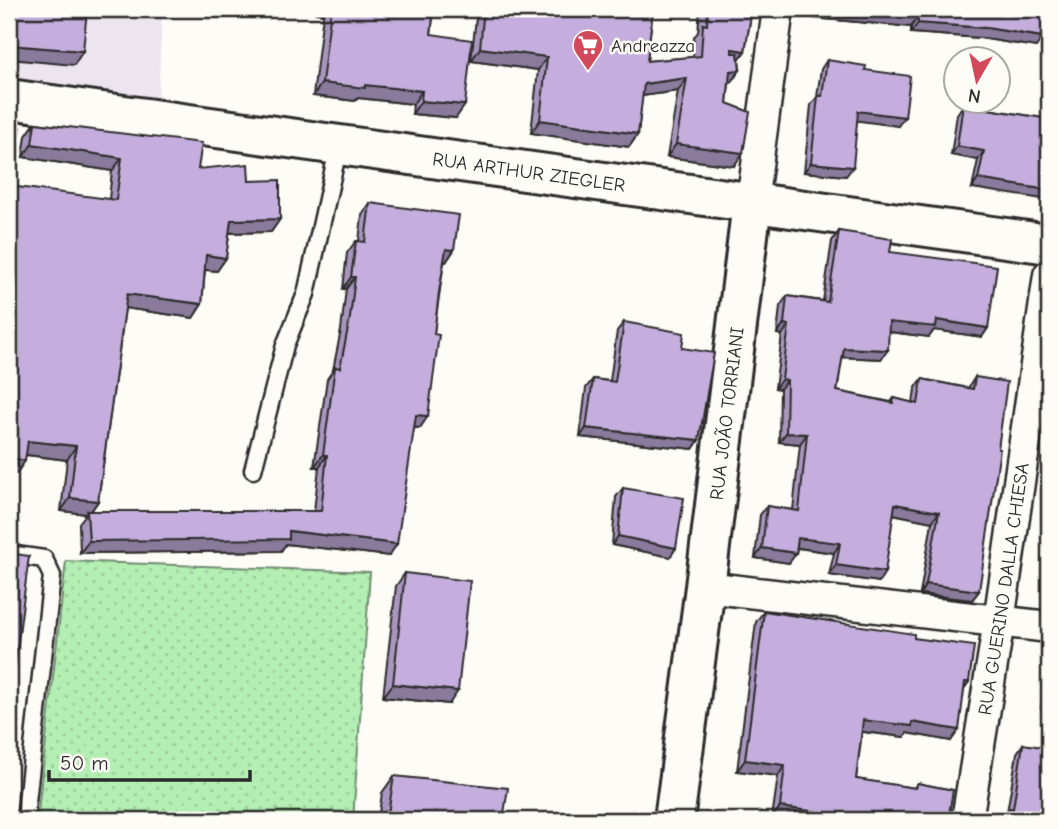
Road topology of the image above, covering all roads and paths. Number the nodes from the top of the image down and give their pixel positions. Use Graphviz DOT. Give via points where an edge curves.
graph roads {
  1 [pos="778,9"];
  2 [pos="9,99"];
  3 [pos="339,145"];
  4 [pos="752,203"];
  5 [pos="1049,244"];
  6 [pos="1049,275"];
  7 [pos="253,470"];
  8 [pos="9,554"];
  9 [pos="705,587"];
  10 [pos="999,621"];
  11 [pos="1049,627"];
  12 [pos="24,820"];
  13 [pos="674,820"];
  14 [pos="967,820"];
  1 -- 4 [label="street, RUA JOÃO TORRIANI"];
  2 -- 3 [label="street, RUA ARTHUR ZIEGLER"];
  3 -- 4 [label="street, RUA ARTHUR ZIEGLER"];
  3 -- 7 [label="lane" via="306,294 285,345"];
  4 -- 5 [label="street, RUA ARTHUR ZIEGLER"];
  4 -- 9 [label="street, RUA JOÃO TORRIANI"];
  6 -- 10 [label="street, RUA GUERINO DALLA CHIESA"];
  8 -- 12 [label="lane" via="44,559 52,576"];
  9 -- 10 [label="street"];
  9 -- 13 [label="street, RUA JOÃO TORRIANI"];
  10 -- 11 [label="street"];
  10 -- 14 [label="street, RUA GUERINO DALLA CHIESA"];
}
